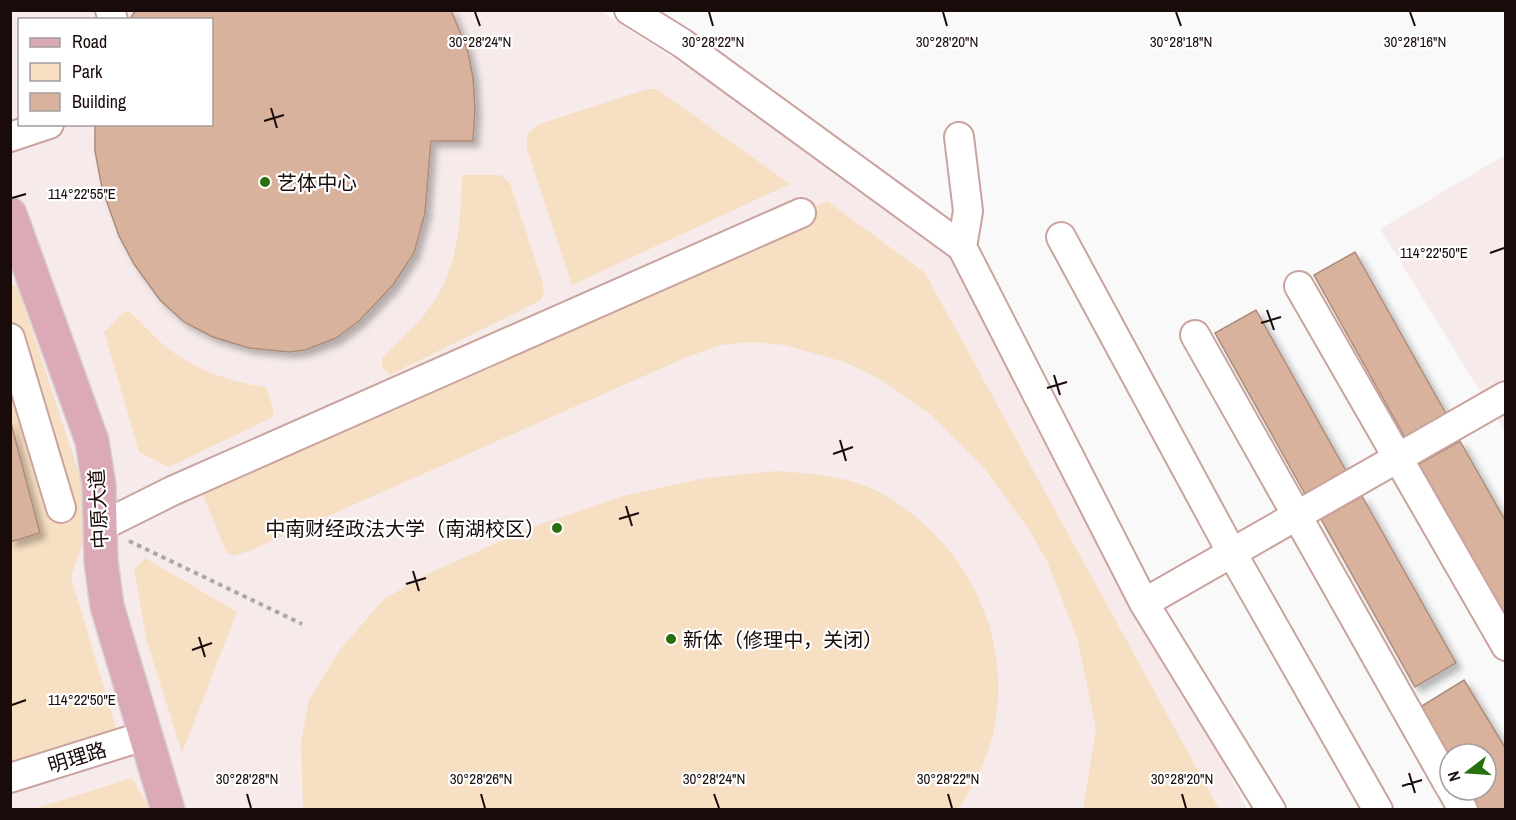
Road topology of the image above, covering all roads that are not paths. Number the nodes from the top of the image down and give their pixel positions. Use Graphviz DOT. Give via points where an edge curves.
graph roads {
  1 [pos="629,10"];
  2 [pos="43,126"];
  3 [pos="10,137"];
  4 [pos="959,137"];
  5 [pos="801,213"];
  6 [pos="10,214"];
  7 [pos="1061,237"];
  8 [pos="962,247"];
  9 [pos="1299,286"];
  10 [pos="1196,335"];
  11 [pos="10,338"];
  12 [pos="1506,396"];
  13 [pos="1396,459"];
  14 [pos="61,508"];
  15 [pos="1297,515"];
  16 [pos="100,527"];
  17 [pos="1232,553"];
  18 [pos="1144,603"];
  19 [pos="1506,646"];
  20 [pos="144,736"];
  21 [pos="1438,766"];
  22 [pos="10,778"];
  23 [pos="168,810"];
  24 [pos="1271,810"];
  25 [pos="1378,810"];
  1 -- 8 [label="street" via="682,43"];
  2 -- 3 [label="street"];
  4 -- 8 [label="street" via="968,211"];
  5 -- 16 [label="street" via="172,491"];
  6 -- 16 [label="main road, 中原大道" via="92,441"];
  7 -- 17 [label="street"];
  8 -- 18 [label="street"];
  9 -- 13 [label="street"];
  10 -- 15 [label="street"];
  11 -- 14 [label="street"];
  12 -- 13 [label="street"];
  13 -- 15 [label="street"];
  13 -- 19 [label="street"];
  15 -- 17 [label="street"];
  15 -- 21 [label="street"];
  16 -- 20 [label="main road, 中原大道" via="107,606"];
  17 -- 18 [label="street"];
  17 -- 25 [label="street"];
  18 -- 24 [label="street"];
  20 -- 22 [label="street, 明理路"];
  20 -- 23 [label="main road, 中原大道"];
}
